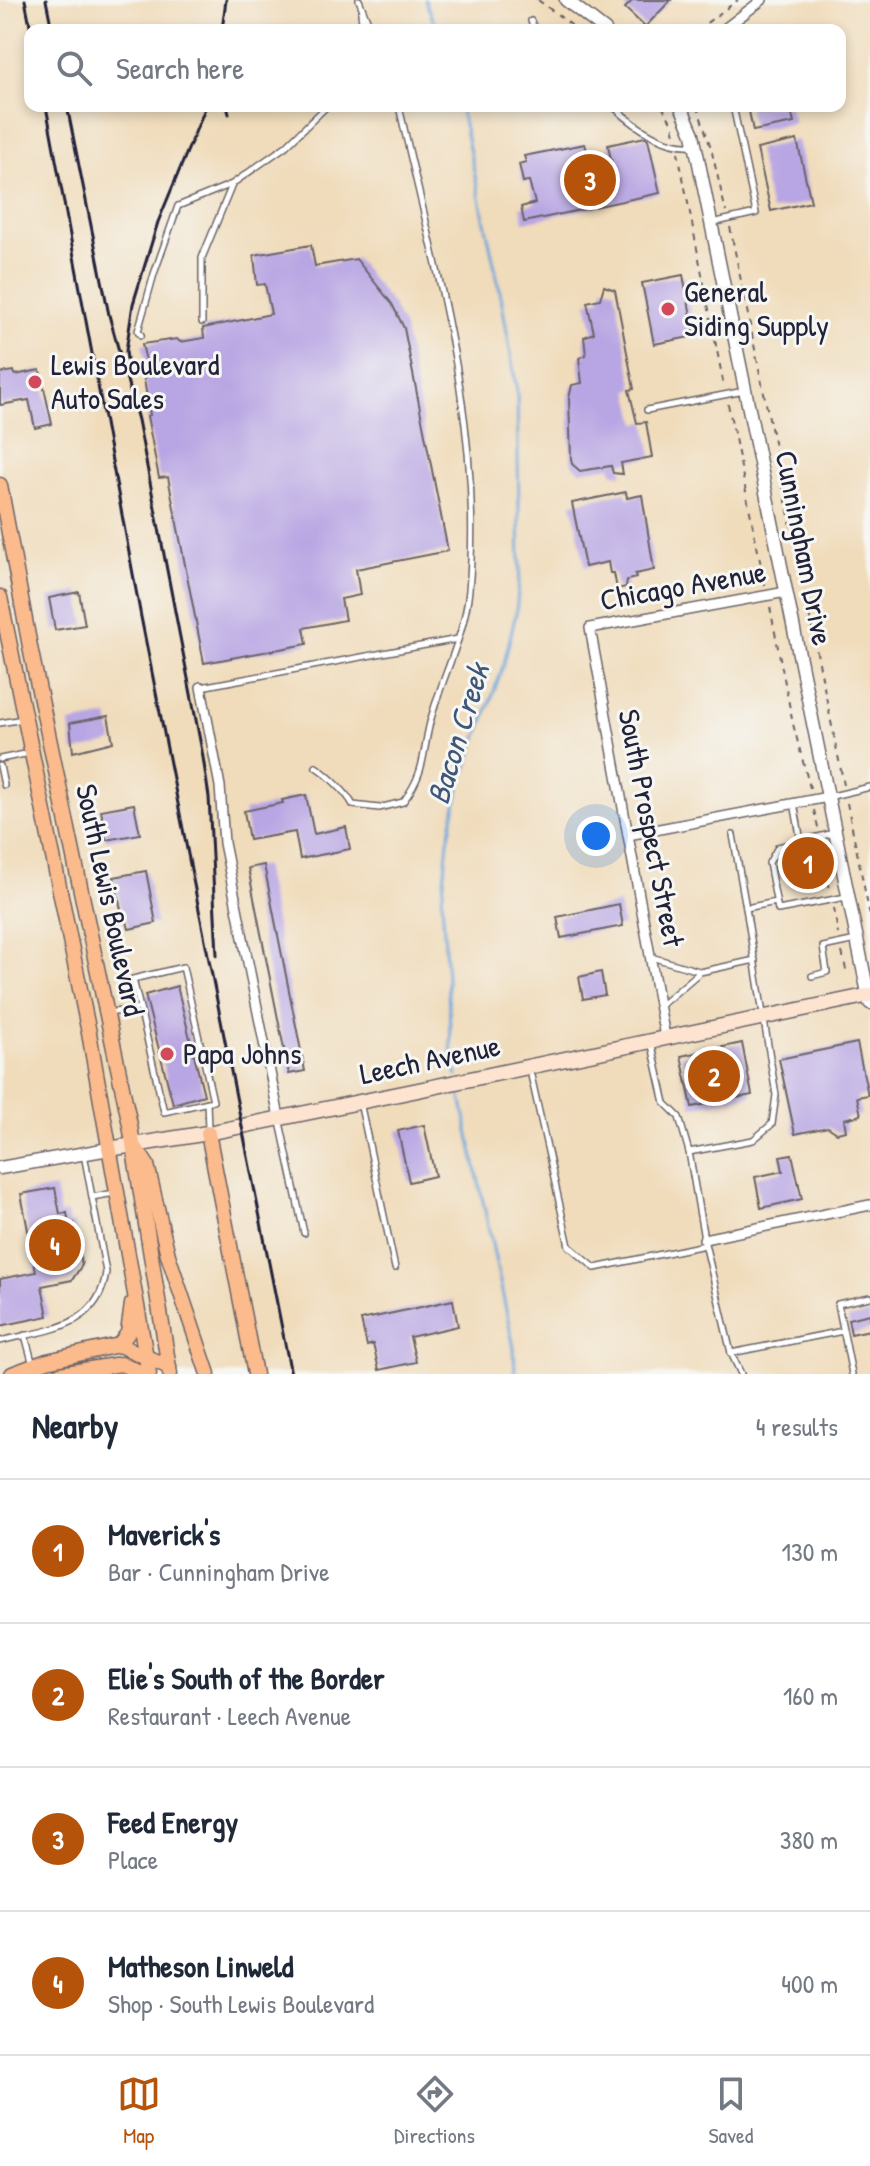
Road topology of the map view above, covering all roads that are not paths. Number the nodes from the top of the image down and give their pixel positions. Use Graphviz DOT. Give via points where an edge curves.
graph roads {
  1 [pos="566,0"];
  2 [pos="762,0"];
  3 [pos="582,5"];
  4 [pos="531,21"];
  5 [pos="362,24"];
  6 [pos="369,24"];
  7 [pos="532,24"];
  8 [pos="599,24"];
  9 [pos="732,24"];
  10 [pos="321,112"];
  11 [pos="400,112"];
  12 [pos="619,112"];
  13 [pos="683,112"];
  14 [pos="734,112"];
  15 [pos="696,145"];
  16 [pos="232,184"];
  17 [pos="711,223"];
  18 [pos="202,322"];
  19 [pos="141,335"];
  20 [pos="745,390"];
  21 [pos="647,410"];
  22 [pos="0,485"];
  23 [pos="786,592"];
  24 [pos="0,597"];
  25 [pos="590,628"];
  26 [pos="3,633"];
  27 [pos="459,639"];
  28 [pos="201,687"];
  29 [pos="24,718"];
  30 [pos="0,723"];
  31 [pos="31,753"];
  32 [pos="0,759"];
  33 [pos="0,766"];
  34 [pos="316,767"];
  35 [pos="4,785"];
  36 [pos="870,787"];
  37 [pos="828,797"];
  38 [pos="794,803"];
  39 [pos="835,833"];
  40 [pos="628,835"];
  41 [pos="733,835"];
  42 [pos="801,841"];
  43 [pos="848,897"];
  44 [pos="776,902"];
  45 [pos="746,908"];
  46 [pos="857,940"];
  47 [pos="651,957"];
  48 [pos="755,960"];
  49 [pos="700,972"];
  50 [pos="812,976"];
  51 [pos="869,998"];
  52 [pos="660,1006"];
  53 [pos="140,1008"];
  54 [pos="107,1013"];
  55 [pos="765,1017"];
  56 [pos="658,1039"];
  57 [pos="529,1066"];
  58 [pos="207,1102"];
  59 [pos="360,1102"];
  60 [pos="279,1117"];
  61 [pos="208,1133"];
  62 [pos="134,1145"];
  63 [pos="109,1149"];
  64 [pos="689,1152"];
  65 [pos="84,1153"];
  66 [pos="0,1168"];
  67 [pos="116,1193"];
  68 [pos="92,1197"];
  69 [pos="870,1205"];
  70 [pos="304,1233"];
  71 [pos="704,1242"];
  72 [pos="395,1268"];
  73 [pos="132,1280"];
  74 [pos="870,1297"];
  75 [pos="843,1331"];
  76 [pos="25,1335"];
  77 [pos="0,1341"];
  78 [pos="119,1345"];
  79 [pos="731,1353"];
  80 [pos="146,1357"];
  81 [pos="33,1366"];
  82 [pos="170,1370"];
  83 [pos="10,1373"];
  84 [pos="60,1374"];
  85 [pos="147,1374"];
  86 [pos="208,1374"];
  87 [pos="255,1374"];
  88 [pos="741,1374"];
  89 [pos="852,1374"];
  1 -- 3 [label="street"];
  2 -- 9 [label="street"];
  3 -- 8 [label="street"];
  4 -- 7 [label="lane"];
  5 -- 6 [label="lane" via="359,0"];
  10 -- 16 [label="lane" via="286,146"];
  11 -- 27 [label="lane" via="456,364 470,453 469,592"];
  12 -- 15 [label="lane" via="668,143"];
  13 -- 15 [label="street, Cunningham Drive"];
  14 -- 17 [label="lane" via="756,213"];
  15 -- 17 [label="street, Cunningham Drive"];
  16 -- 18 [label="lane" via="202,258"];
  16 -- 19 [label="lane" via="178,206 154,274"];
  17 -- 20 [label="street, Cunningham Drive"];
  20 -- 21 [label="lane"];
  20 -- 23 [label="street, Cunningham Drive"];
  22 -- 54 [label="main road, South Lewis Boulevard"];
  23 -- 25 [label="street, Chicago Avenue"];
  23 -- 37 [label="street, Cunningham Drive"];
  24 -- 26 [label="main road, South Lewis Boulevard"];
  25 -- 40 [label="street, South Prospect Street"];
  26 -- 29 [label="main road, South Lewis Boulevard"];
  27 -- 28 [label="lane"];
  27 -- 34 [label="lane" via="429,723 419,776 403,802 379,808 353,805 348,794"];
  28 -- 60 [label="street" via="220,786 224,843"];
  29 -- 30 [label="lane"];
  29 -- 31 [label="main road, South Lewis Boulevard"];
  31 -- 32 [label="lane"];
  31 -- 63 [label="main road, South Lewis Boulevard"];
  33 -- 35 [label="lane"];
  36 -- 37 [label="lane"];
  37 -- 38 [label="street"];
  37 -- 39 [label="street, Cunningham Drive"];
  38 -- 40 [label="street"];
  38 -- 42 [label="lane"];
  39 -- 42 [label="lane"];
  39 -- 43 [label="street, Cunningham Drive"];
  40 -- 47 [label="street, South Prospect Street"];
  41 -- 45 [label="lane"];
  42 -- 44 [label="lane" via="778,847 769,863"];
  43 -- 44 [label="lane" via="778,910"];
  43 -- 46 [label="street, Cunningham Drive"];
  44 -- 45 [label="lane"];
  45 -- 48 [label="lane"];
  46 -- 50 [label="lane" via="823,947 827,972"];
  46 -- 51 [label="street, Cunningham Drive"];
  47 -- 49 [label="lane"];
  47 -- 52 [label="street, South Prospect Street"];
  48 -- 49 [label="lane"];
  48 -- 55 [label="lane"];
  49 -- 52 [label="lane"];
  51 -- 55 [label="main road, Leech Avenue"];
  52 -- 56 [label="street, South Prospect Street"];
  53 -- 54 [label="lane"];
  53 -- 58 [label="lane" via="164,1112"];
  53 -- 58 [label="lane" via="133,979 183,967 213,1101"];
  54 -- 62 [label="main road, South Lewis Boulevard"];
  55 -- 56 [label="main road, Leech Avenue"];
  55 -- 64 [label="lane" via="776,1095 772,1124 753,1140"];
  56 -- 57 [label="main road, Leech Avenue"];
  56 -- 64 [label="lane" via="665,1103 679,1117"];
  57 -- 59 [label="main road, Leech Avenue"];
  57 -- 71 [label="lane" via="569,1246 595,1268"];
  58 -- 61 [label="lane"];
  59 -- 60 [label="main road, Leech Avenue"];
  59 -- 72 [label="lane"];
  60 -- 61 [label="main road, Leech Avenue"];
  60 -- 70 [label="lane"];
  61 -- 62 [label="main road, Leech Avenue"];
  61 -- 87 [label="main road"];
  62 -- 63 [label="main road, Leech Avenue"];
  62 -- 82 [label="main road, South Lewis Boulevard"];
  62 -- 86 [label="main road" via="147,1165 168,1255"];
  63 -- 65 [label="street, Leech Avenue"];
  63 -- 67 [label="main road, South Lewis Boulevard"];
  64 -- 71 [label="lane"];
  65 -- 66 [label="street, Leech Avenue"];
  65 -- 68 [label="lane"];
  67 -- 68 [label="lane"];
  67 -- 73 [label="main road, South Lewis Boulevard"];
  68 -- 76 [label="lane" via="105,1285 79,1319"];
  69 -- 71 [label="street"];
  71 -- 79 [label="lane"];
  73 -- 78 [label="main road" via="131,1320"];
  73 -- 80 [label="main road, South Lewis Boulevard"];
  74 -- 75 [label="lane" via="838,1304"];
  75 -- 79 [label="lane"];
  75 -- 89 [label="lane"];
  76 -- 77 [label="lane"];
  76 -- 81 [label="lane"];
  78 -- 80 [label="main road"];
  78 -- 81 [label="main road"];
  79 -- 88 [label="lane"];
  80 -- 82 [label="main road"];
  80 -- 85 [label="main road, South Lewis Boulevard"];
  81 -- 83 [label="main road"];
  84 -- 85 [label="main road" via="121,1364"];
}
